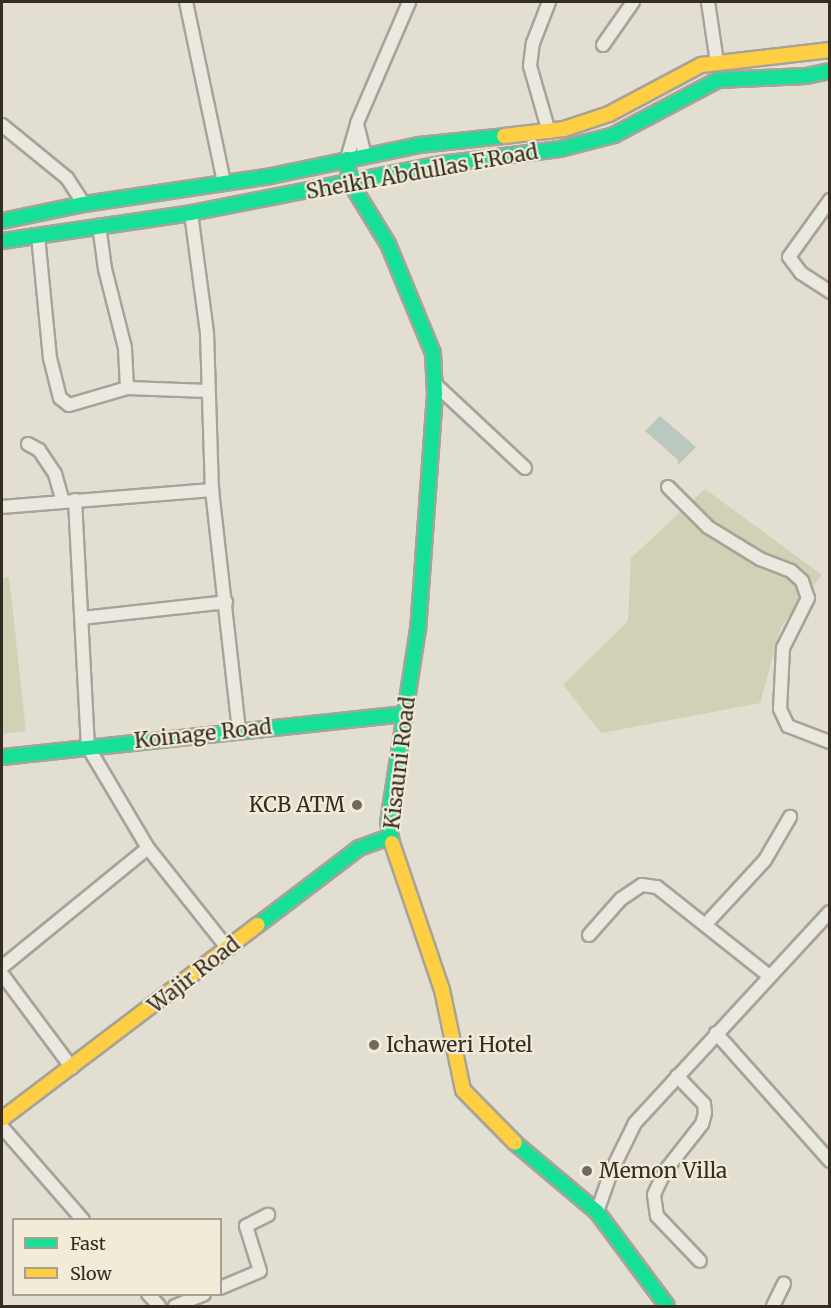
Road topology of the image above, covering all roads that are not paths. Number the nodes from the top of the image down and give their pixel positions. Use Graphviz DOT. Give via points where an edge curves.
graph roads {
  1 [pos="186,2"];
  2 [pos="409,2"];
  3 [pos="549,2"];
  4 [pos="633,2"];
  5 [pos="708,2"];
  6 [pos="603,45"];
  7 [pos="830,50"];
  8 [pos="717,62"];
  9 [pos="830,71"];
  10 [pos="357,123"];
  11 [pos="2,125"];
  12 [pos="549,132"];
  13 [pos="365,156"];
  14 [pos="347,159"];
  15 [pos="370,177"];
  16 [pos="224,182"];
  17 [pos="350,182"];
  18 [pos="830,200"];
  19 [pos="84,204"];
  20 [pos="191,213"];
  21 [pos="369,213"];
  22 [pos="825,215"];
  23 [pos="2,221"];
  24 [pos="99,225"];
  25 [pos="38,236"];
  26 [pos="2,242"];
  27 [pos="830,292"];
  28 [pos="435,384"];
  29 [pos="128,388"];
  30 [pos="208,392"];
  31 [pos="28,444"];
  32 [pos="525,468"];
  33 [pos="668,487"];
  34 [pos="212,490"];
  35 [pos="69,501"];
  36 [pos="2,507"];
  37 [pos="226,602"];
  38 [pos="82,618"];
  39 [pos="405,714"];
  40 [pos="239,730"];
  41 [pos="830,742"];
  42 [pos="88,747"];
  43 [pos="2,757"];
  44 [pos="790,817"];
  45 [pos="389,837"];
  46 [pos="148,848"];
  47 [pos="830,912"];
  48 [pos="705,925"];
  49 [pos="589,935"];
  50 [pos="228,949"];
  51 [pos="2,967"];
  52 [pos="2,974"];
  53 [pos="768,975"];
  54 [pos="716,1033"];
  55 [pos="72,1068"];
  56 [pos="677,1076"];
  57 [pos="2,1119"];
  58 [pos="2,1127"];
  59 [pos="830,1161"];
  60 [pos="597,1212"];
  61 [pos="268,1215"];
  62 [pos="80,1218"];
  63 [pos="700,1261"];
  64 [pos="784,1282"];
  65 [pos="222,1287"];
  66 [pos="199,1296"];
  67 [pos="176,1306"];
  68 [pos="667,1306"];
  69 [pos="773,1306"];
  1 -- 16 [label="street"];
  2 -- 10 [label="street"];
  3 -- 12 [label="street" via="533,43 530,66"];
  4 -- 6 [label="street"];
  5 -- 8 [label="street"];
  7 -- 8 [label="street, Sheikh Abdullas F.Road"];
  8 -- 12 [label="street, Sheikh Abdullas F.Road" via="684,72 609,114"];
  9 -- 15 [label="street, Sheikh Abdullas F.Road" via="806,76 718,80 633,126 598,140"];
  10 -- 13 [label="street"];
  10 -- 14 [label="street"];
  11 -- 19 [label="street" via="67,178"];
  12 -- 13 [label="street, Sheikh Abdullas F.Road" via="419,145"];
  13 -- 14 [label="street, Sheikh Abdullas F.Road"];
  13 -- 15 [label="street"];
  14 -- 16 [label="street, Sheikh Abdullas F.Road"];
  14 -- 17 [label="street, Kisauni Road"];
  15 -- 17 [label="street, Sheikh Abdullas F.Road"];
  15 -- 21 [label="street"];
  16 -- 19 [label="street, Sheikh Abdullas F.Road"];
  17 -- 20 [label="street, Sheikh Abdullas F.Road"];
  17 -- 21 [label="street, Kisauni Road"];
  18 -- 22 [label="street"];
  19 -- 23 [label="street, Sheikh Abdullas F.Road"];
  20 -- 24 [label="street, Sheikh Abdullas F.Road"];
  20 -- 30 [label="street" via="207,333"];
  21 -- 28 [label="street, Kisauni Road" via="388,244 419,315 433,353"];
  22 -- 27 [label="street" via="789,257 793,265"];
  24 -- 25 [label="street, Sheikh Abdullas F.Road"];
  24 -- 29 [label="street" via="105,269 125,348"];
  25 -- 26 [label="street, Sheikh Abdullas F.Road"];
  25 -- 29 [label="street" via="50,358 62,401 69,405"];
  28 -- 32 [label="street"];
  28 -- 39 [label="street, Kisauni Road" via="418,630"];
  29 -- 30 [label="street"];
  30 -- 34 [label="street"];
  31 -- 35 [label="street" via="39,450"];
  33 -- 41 [label="street" via="708,526 760,559 791,571 802,581 807,605 783,648 781,714 795,730"];
  34 -- 35 [label="street"];
  34 -- 37 [label="street"];
  35 -- 36 [label="street"];
  35 -- 38 [label="street"];
  37 -- 38 [label="street"];
  37 -- 40 [label="street"];
  38 -- 42 [label="street"];
  39 -- 40 [label="street, Koinage Road"];
  39 -- 45 [label="street, Kisauni Road"];
  40 -- 42 [label="street, Koinage Road"];
  42 -- 43 [label="street, Koinage Road"];
  42 -- 46 [label="street"];
  44 -- 48 [label="street" via="765,860"];
  45 -- 50 [label="street, Wajir Road" via="359,848"];
  45 -- 60 [label="street, Kisauni Road" via="444,999 463,1090 491,1122"];
  46 -- 50 [label="street"];
  46 -- 51 [label="street"];
  47 -- 53 [label="street"];
  48 -- 49 [label="street" via="657,887 642,885 621,899"];
  48 -- 53 [label="street"];
  50 -- 55 [label="street, Wajir Road"];
  52 -- 55 [label="street"];
  53 -- 54 [label="street"];
  54 -- 56 [label="street"];
  54 -- 59 [label="street"];
  55 -- 57 [label="street, Wajir Road"];
  56 -- 60 [label="street" via="635,1123 610,1172"];
  56 -- 63 [label="street" via="704,1104 705,1113 702,1124 665,1171 654,1195 657,1216"];
  58 -- 62 [label="street"];
  60 -- 68 [label="street, Kisauni Road"];
  61 -- 65 [label="street" via="246,1226 260,1271"];
  64 -- 69 [label="street"];
  66 -- 67 [label="street"];
}
